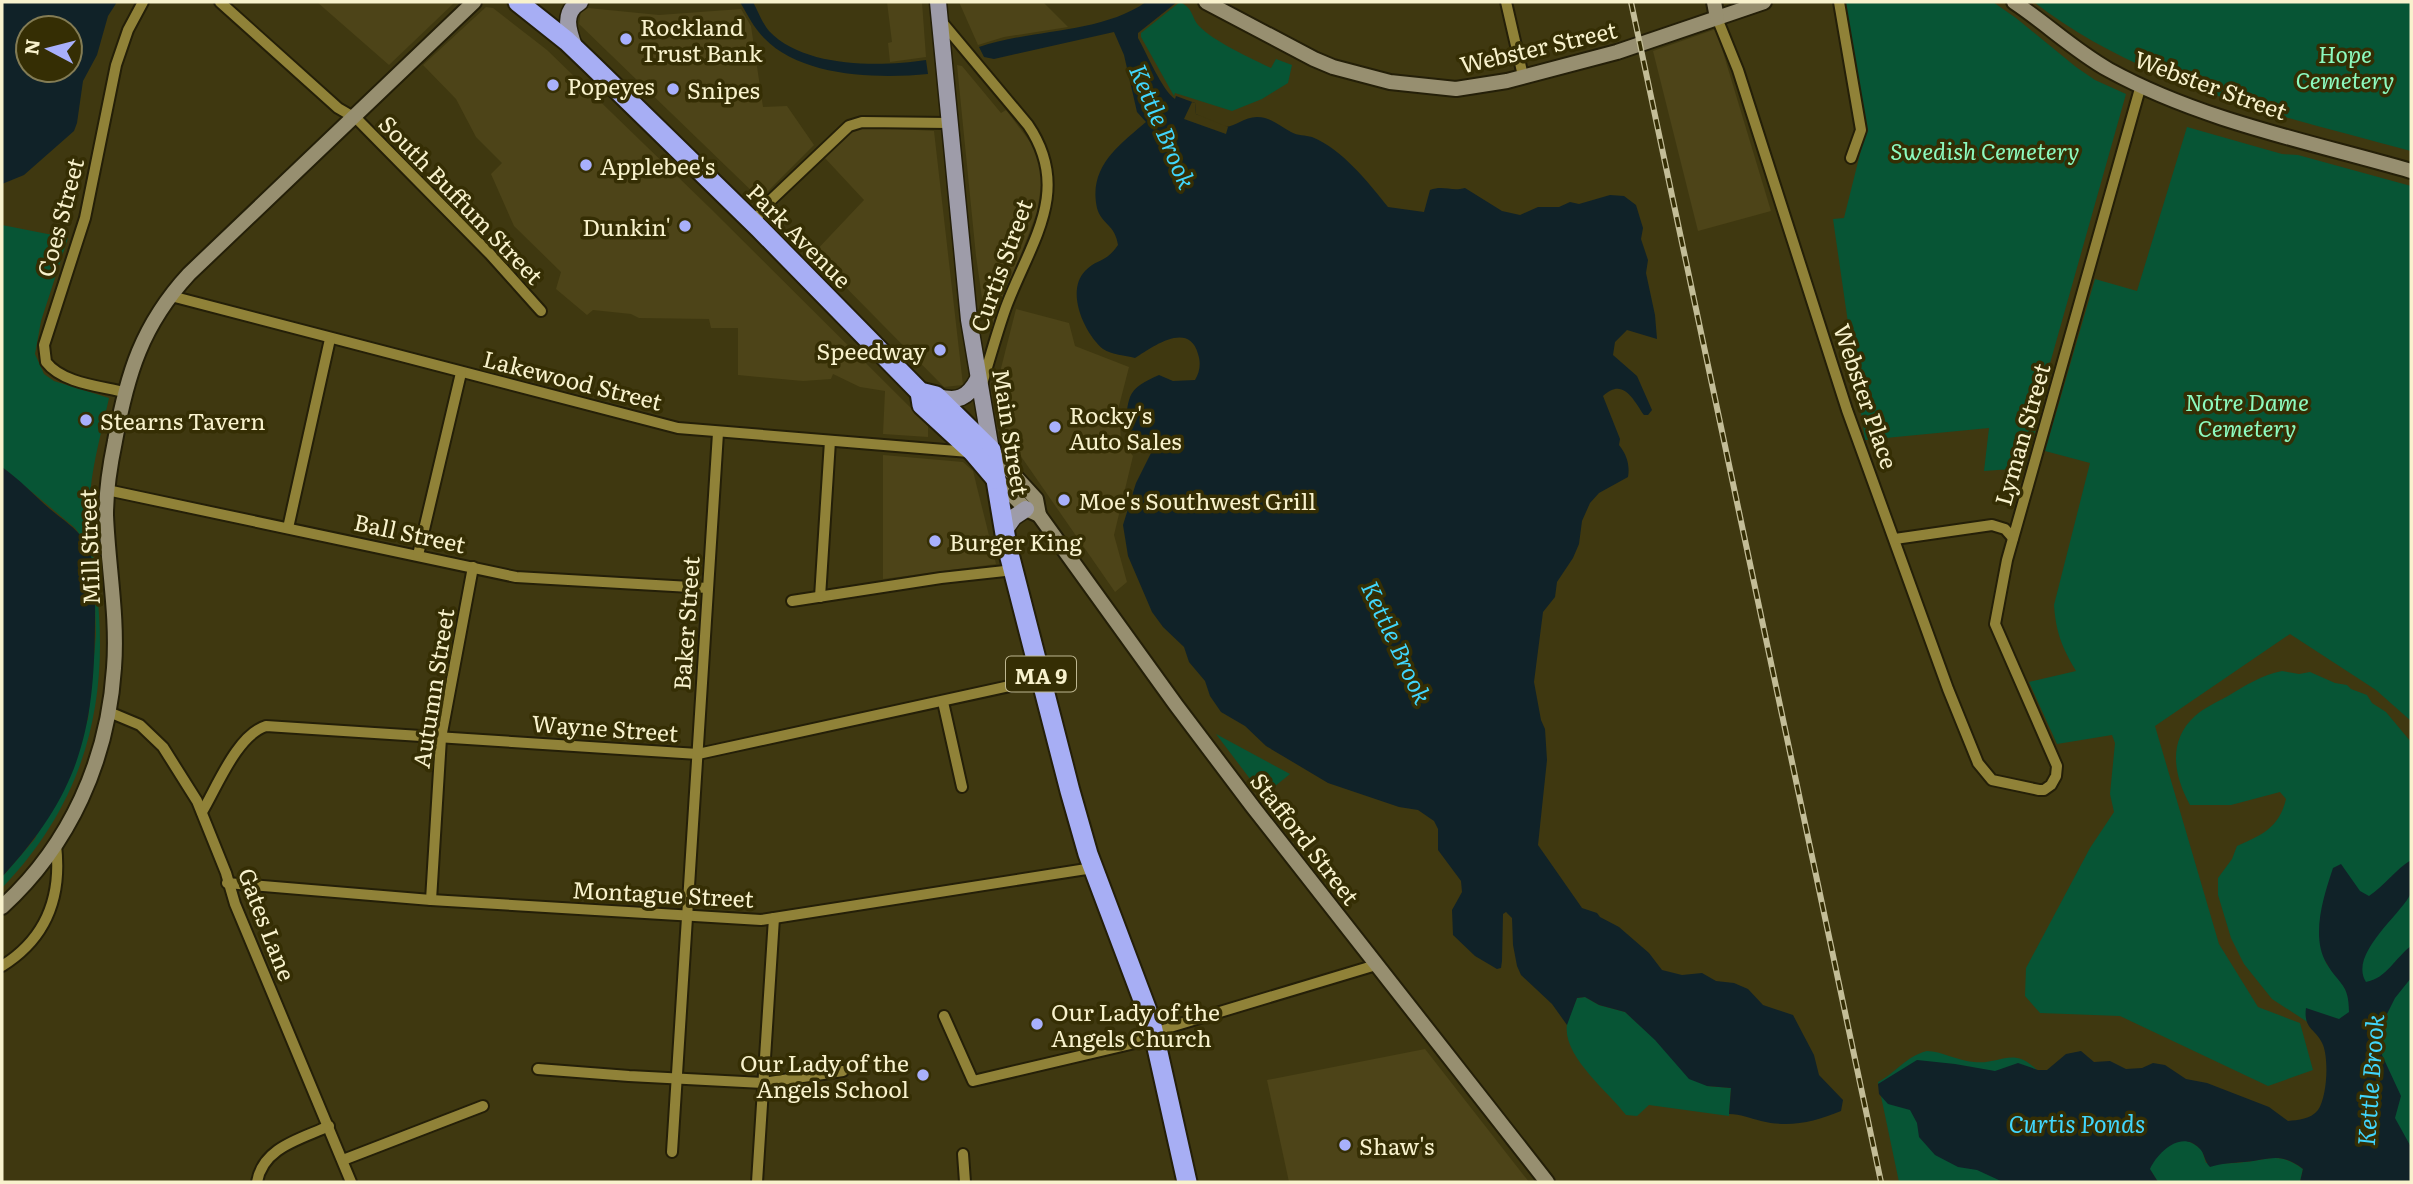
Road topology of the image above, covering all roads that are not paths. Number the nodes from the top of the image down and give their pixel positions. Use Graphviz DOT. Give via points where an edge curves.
graph roads {
  1 [pos="143,2"];
  2 [pos="220,2"];
  3 [pos="474,2"];
  4 [pos="519,2"];
  5 [pos="580,2"];
  6 [pos="938,2"];
  7 [pos="1206,2"];
  8 [pos="1506,2"];
  9 [pos="1714,2"];
  10 [pos="1764,2"];
  11 [pos="1839,2"];
  12 [pos="2014,2"];
  13 [pos="1717,18"];
  14 [pos="940,21"];
  15 [pos="575,49"];
  16 [pos="1523,76"];
  17 [pos="2141,85"];
  18 [pos="353,116"];
  19 [pos="949,123"];
  20 [pos="1851,158"];
  21 [pos="2411,171"];
  22 [pos="752,222"];
  23 [pos="171,296"];
  24 [pos="541,311"];
  25 [pos="330,339"];
  26 [pos="461,373"];
  27 [pos="979,385"];
  28 [pos="124,393"];
  29 [pos="928,394"];
  30 [pos="718,433"];
  31 [pos="830,441"];
  32 [pos="982,451"];
  33 [pos="996,479"];
  34 [pos="107,490"];
  35 [pos="1032,512"];
  36 [pos="288,528"];
  37 [pos="1004,531"];
  38 [pos="2014,538"];
  39 [pos="1895,539"];
  40 [pos="418,555"];
  41 [pos="473,567"];
  42 [pos="1014,570"];
  43 [pos="708,588"];
  44 [pos="820,597"];
  45 [pos="792,601"];
  46 [pos="1042,679"];
  47 [pos="943,702"];
  48 [pos="109,712"];
  49 [pos="441,738"];
  50 [pos="698,754"];
  51 [pos="1993,781"];
  52 [pos="962,787"];
  53 [pos="202,812"];
  54 [pos="56,845"];
  55 [pos="1093,868"];
  56 [pos="228,883"];
  57 [pos="431,900"];
  58 [pos="2,907"];
  59 [pos="687,916"];
  60 [pos="774,918"];
  61 [pos="1376,965"];
  62 [pos="2,966"];
  63 [pos="944,1016"];
  64 [pos="1153,1034"];
  65 [pos="538,1069"];
  66 [pos="844,1071"];
  67 [pos="677,1079"];
  68 [pos="763,1083"];
  69 [pos="483,1106"];
  70 [pos="329,1126"];
  71 [pos="672,1152"];
  72 [pos="963,1154"];
  73 [pos="343,1160"];
  74 [pos="257,1182"];
  75 [pos="351,1182"];
  76 [pos="757,1182"];
  77 [pos="965,1182"];
  78 [pos="1186,1182"];
  79 [pos="1547,1182"];
  1 -- 28 [label="street, Coes Street" via="116,65 85,218 44,355 57,373"];
  2 -- 18 [label="street, South Buffum Street" via="338,108"];
  3 -- 18 [label="main road, Mill Street"];
  4 -- 15 [label="highway, Park Avenue"];
  5 -- 15 [label="main road" via="568,16"];
  6 -- 14 [label="main road, Main Street"];
  7 -- 16 [label="main road, Webster Street" via="1314,59 1390,82 1456,89"];
  8 -- 16 [label="street"];
  9 -- 13 [label="main road"];
  10 -- 13 [label="main road, Webster Street"];
  11 -- 20 [label="street" via="1861,130"];
  12 -- 17 [label="main road, Webster Street" via="2084,54"];
  13 -- 16 [label="main road, Webster Street" via="1617,52"];
  13 -- 39 [label="street, Webster Place" via="1738,70 1847,410"];
  14 -- 19 [label="main road, Main Street"];
  14 -- 27 [label="street, Curtis Street" via="1038,139 1048,173 1046,208"];
  15 -- 22 [label="highway, Park Avenue"];
  17 -- 21 [label="main road, Webster Street" via="2255,128"];
  17 -- 38 [label="street, Lyman Street"];
  18 -- 23 [label="main road, Mill Street"];
  18 -- 24 [label="street, South Buffum Street"];
  19 -- 22 [label="street" via="862,122 849,126"];
  19 -- 27 [label="main road, Main Street"];
  22 -- 29 [label="highway, Park Avenue"];
  23 -- 25 [label="street, Lakewood Street"];
  23 -- 28 [label="main road, Mill Street" via="136,353"];
  25 -- 26 [label="street, Lakewood Street"];
  25 -- 36 [label="street"];
  26 -- 30 [label="street, Lakewood Street" via="678,428"];
  26 -- 40 [label="street"];
  27 -- 29 [label="main road" via="954,400"];
  27 -- 32 [label="main road, Main Street"];
  28 -- 34 [label="main road, Mill Street"];
  29 -- 32 [label="highway, Park Avenue" via="922,405"];
  30 -- 31 [label="street, Lakewood Street"];
  30 -- 43 [label="street, Baker Street"];
  31 -- 32 [label="street, Lakewood Street"];
  31 -- 44 [label="street"];
  32 -- 33 [label="highway, Park Avenue"];
  32 -- 35 [label="main road, Stafford Street" via="1036,499"];
  33 -- 35 [label="main road, Stafford Street"];
  33 -- 37 [label="highway, Main Street / MA 9"];
  34 -- 36 [label="street, Ball Street"];
  34 -- 48 [label="main road, Mill Street" via="115,646"];
  35 -- 37 [label="main road" via="1014,517"];
  35 -- 61 [label="main road, Stafford Street"];
  36 -- 40 [label="street, Ball Street"];
  37 -- 42 [label="highway, Main Street / MA 9"];
  38 -- 39 [label="street" via="2005,528 1992,525"];
  38 -- 51 [label="street, Lyman Street" via="1995,624 2057,766 2056,776 2044,790"];
  39 -- 51 [label="street, Webster Place" via="1978,764"];
  40 -- 41 [label="street, Ball Street"];
  41 -- 43 [label="street, Ball Street" via="527,578"];
  41 -- 49 [label="street, Autumn Street"];
  42 -- 44 [label="street"];
  42 -- 46 [label="highway, Main Street / MA 9"];
  43 -- 50 [label="street, Baker Street"];
  44 -- 45 [label="street"];
  46 -- 47 [label="street, Wayne Street"];
  46 -- 55 [label="highway, Main Street / MA 9"];
  47 -- 50 [label="street, Wayne Street"];
  47 -- 52 [label="street"];
  48 -- 53 [label="street, Gates Lane" via="140,724 158,741"];
  48 -- 54 [label="main road, Mill Street" via="93,773"];
  49 -- 50 [label="street, Wayne Street"];
  49 -- 53 [label="street, Wayne Street" via="262,727 241,745"];
  49 -- 57 [label="street, Autumn Street"];
  50 -- 59 [label="street, Baker Street"];
  53 -- 56 [label="street, Gates Lane"];
  54 -- 58 [label="main road, Mill Street"];
  54 -- 62 [label="street" via="58,882 48,914 35,937"];
  55 -- 60 [label="street, Montague Street"];
  55 -- 64 [label="highway, Main Street / MA 9"];
  56 -- 57 [label="street, Montague Street"];
  56 -- 70 [label="street, Gates Lane"];
  57 -- 59 [label="street, Montague Street"];
  59 -- 60 [label="street, Montague Street"];
  59 -- 67 [label="street, Baker Street"];
  60 -- 68 [label="street"];
  61 -- 64 [label="street"];
  61 -- 79 [label="main road, Stafford Street"];
  63 -- 64 [label="street" via="972,1081 1135,1043"];
  64 -- 78 [label="highway, Main Street / MA 9"];
  65 -- 67 [label="street"];
  66 -- 68 [label="street"];
  67 -- 68 [label="street"];
  67 -- 71 [label="street, Baker Street"];
  68 -- 76 [label="street"];
  69 -- 73 [label="street"];
  70 -- 73 [label="street, Gates Lane"];
  70 -- 74 [label="street" via="281,1147 262,1165"];
  72 -- 77 [label="street"];
  73 -- 75 [label="street, Gates Lane"];
}
